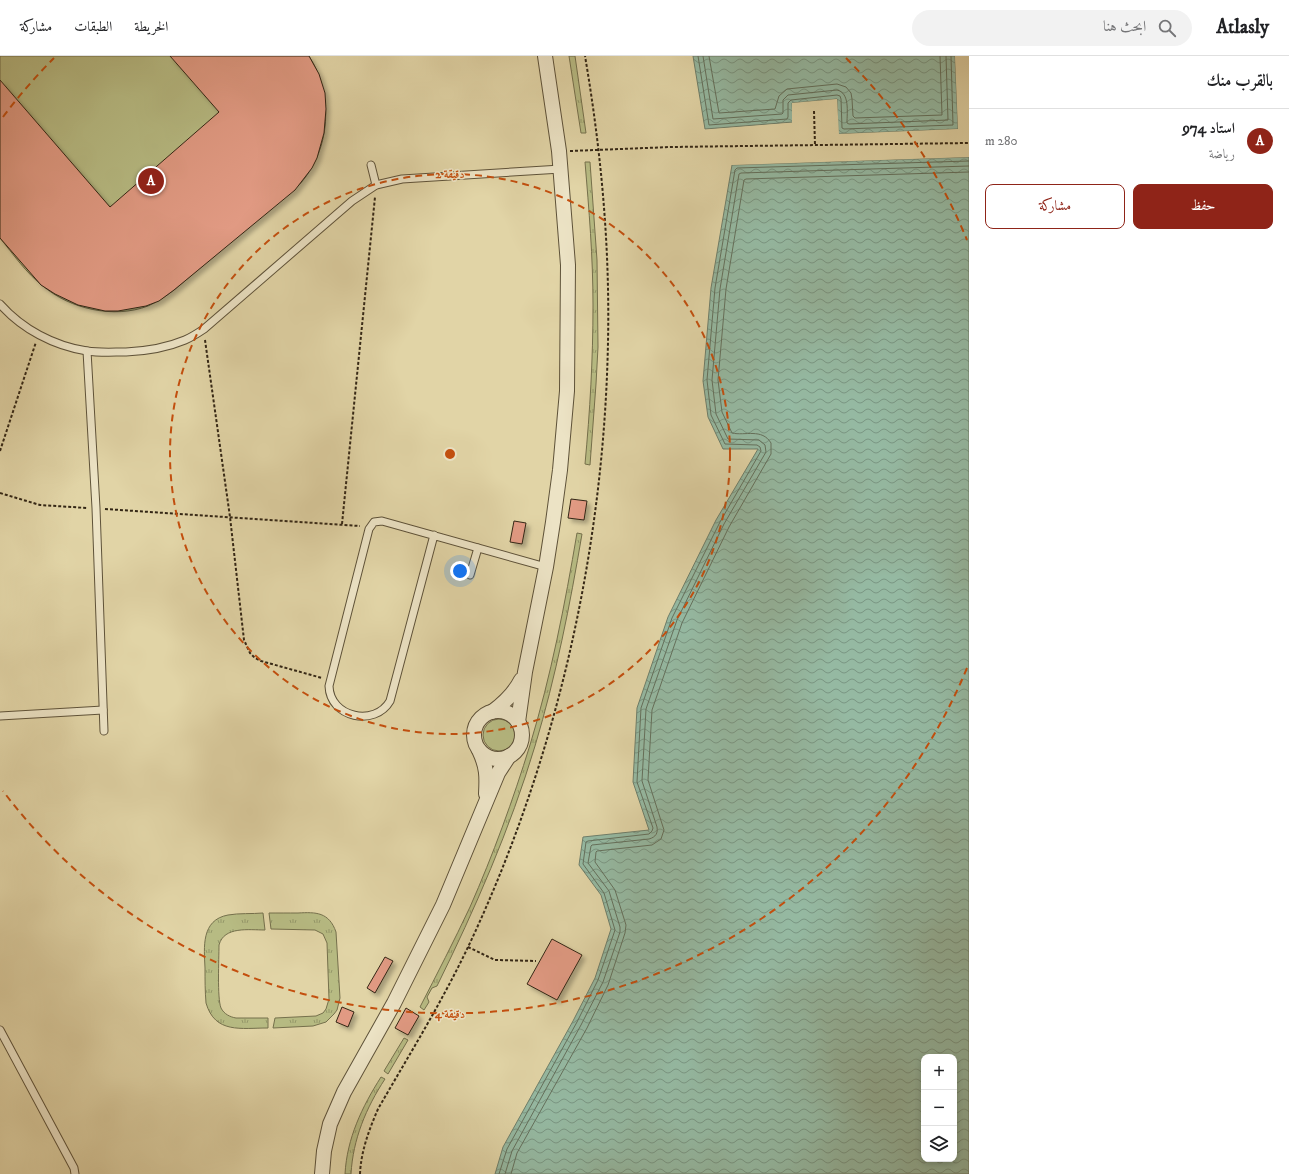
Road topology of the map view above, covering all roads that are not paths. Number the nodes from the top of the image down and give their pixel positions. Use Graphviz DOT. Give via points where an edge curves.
graph roads {
  1 [pos="545,56"];
  2 [pos="371,165"];
  3 [pos="561,169"];
  4 [pos="376,185"];
  5 [pos="0,304"];
  6 [pos="87,351"];
  7 [pos="434,535"];
  8 [pos="478,548"];
  9 [pos="546,567"];
  10 [pos="470,575"];
  11 [pos="525,672"];
  12 [pos="103,710"];
  13 [pos="492,712"];
  14 [pos="0,716"];
  15 [pos="518,722"];
  16 [pos="104,731"];
  17 [pos="479,750"];
  18 [pos="509,756"];
  19 [pos="485,804"];
  20 [pos="0,1030"];
  21 [pos="75,1174"];
  22 [pos="322,1174"];
  1 -- 3 [label="street"];
  2 -- 4 [label="lane"];
  3 -- 4 [label="lane" via="402,179"];
  3 -- 9 [label="street" via="568,265 567,391 560,470"];
  4 -- 6 [label="lane" via="352,201 204,329 186,340 142,351"];
  5 -- 6 [label="lane" via="38,335"];
  6 -- 12 [label="lane" via="96,508"];
  7 -- 7 [label="lane" via="382,521 374,522 369,529 329,686 336,704 346,713 369,716 377,714 387,706"];
  7 -- 8 [label="lane"];
  8 -- 9 [label="lane"];
  8 -- 10 [label="lane"];
  9 -- 11 [label="street"];
  11 -- 13 [label="street" via="507,701"];
  11 -- 15 [label="street"];
  12 -- 14 [label="lane"];
  12 -- 16 [label="lane"];
  13 -- 15 [label="street" via="507,713"];
  13 -- 17 [label="street" via="479,721 475,728 474,736"];
  15 -- 18 [label="street" via="522,738 515,752"];
  17 -- 18 [label="street" via="493,758"];
  17 -- 19 [label="street" via="485,762 487,779"];
  18 -- 19 [label="street" via="498,773"];
  19 -- 22 [label="street" via="421,952 341,1098 330,1124"];
  20 -- 21 [label="lane"];
}
